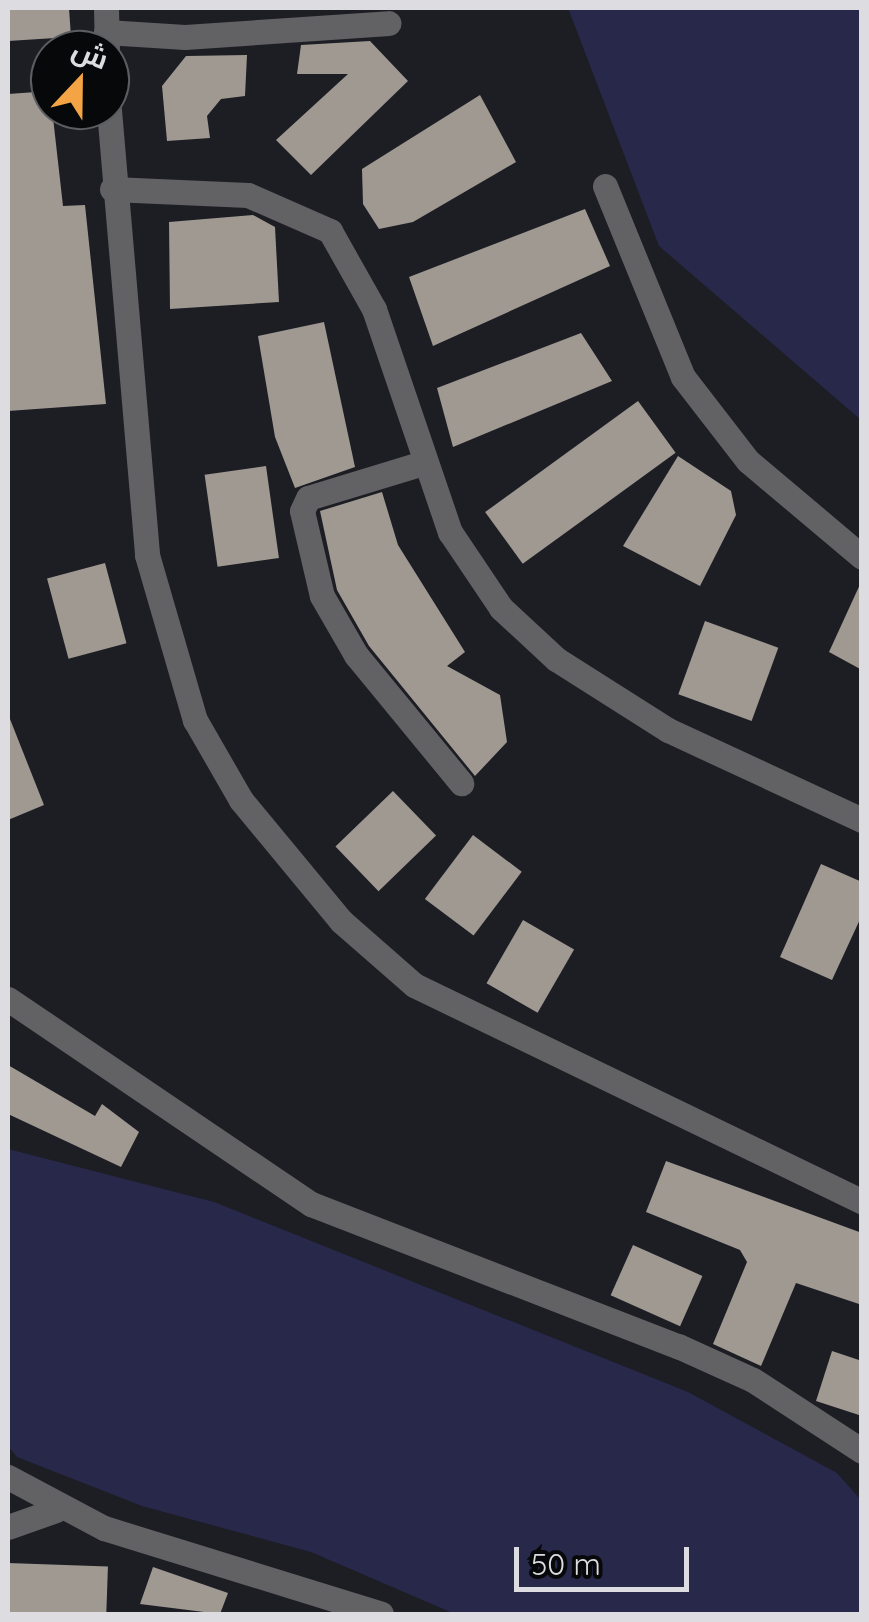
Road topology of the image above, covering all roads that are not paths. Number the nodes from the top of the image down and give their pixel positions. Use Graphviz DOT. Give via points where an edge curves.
graph roads {
  1 [pos="389,24"];
  2 [pos="130,32"];
  3 [pos="110,130"];
  4 [pos="604,186"];
  5 [pos="112,189"];
  6 [pos="422,463"];
  7 [pos="862,557"];
  8 [pos="462,783"];
  9 [pos="862,820"];
  10 [pos="8,999"];
  11 [pos="862,1202"];
  12 [pos="862,1451"];
  13 [pos="8,1477"];
  14 [pos="56,1510"];
  15 [pos="8,1527"];
  16 [pos="380,1614"];
  1 -- 2 [label="street" via="185,37"];
  3 -- 5 [label="street"];
  4 -- 7 [label="street" via="654,322 691,388 748,461"];
  5 -- 6 [label="street" via="248,195 330,231 374,309"];
  5 -- 11 [label="street" via="147,555 194,720 269,838 372,951 442,1003"];
  6 -- 8 [label="street" via="308,498 302,511 322,596 356,655"];
  6 -- 9 [label="street" via="475,576 556,659 668,730"];
  10 -- 12 [label="street" via="311,1204 678,1346 753,1380"];
  13 -- 14 [label="street"];
  14 -- 15 [label="street"];
  14 -- 16 [label="street"];
}
